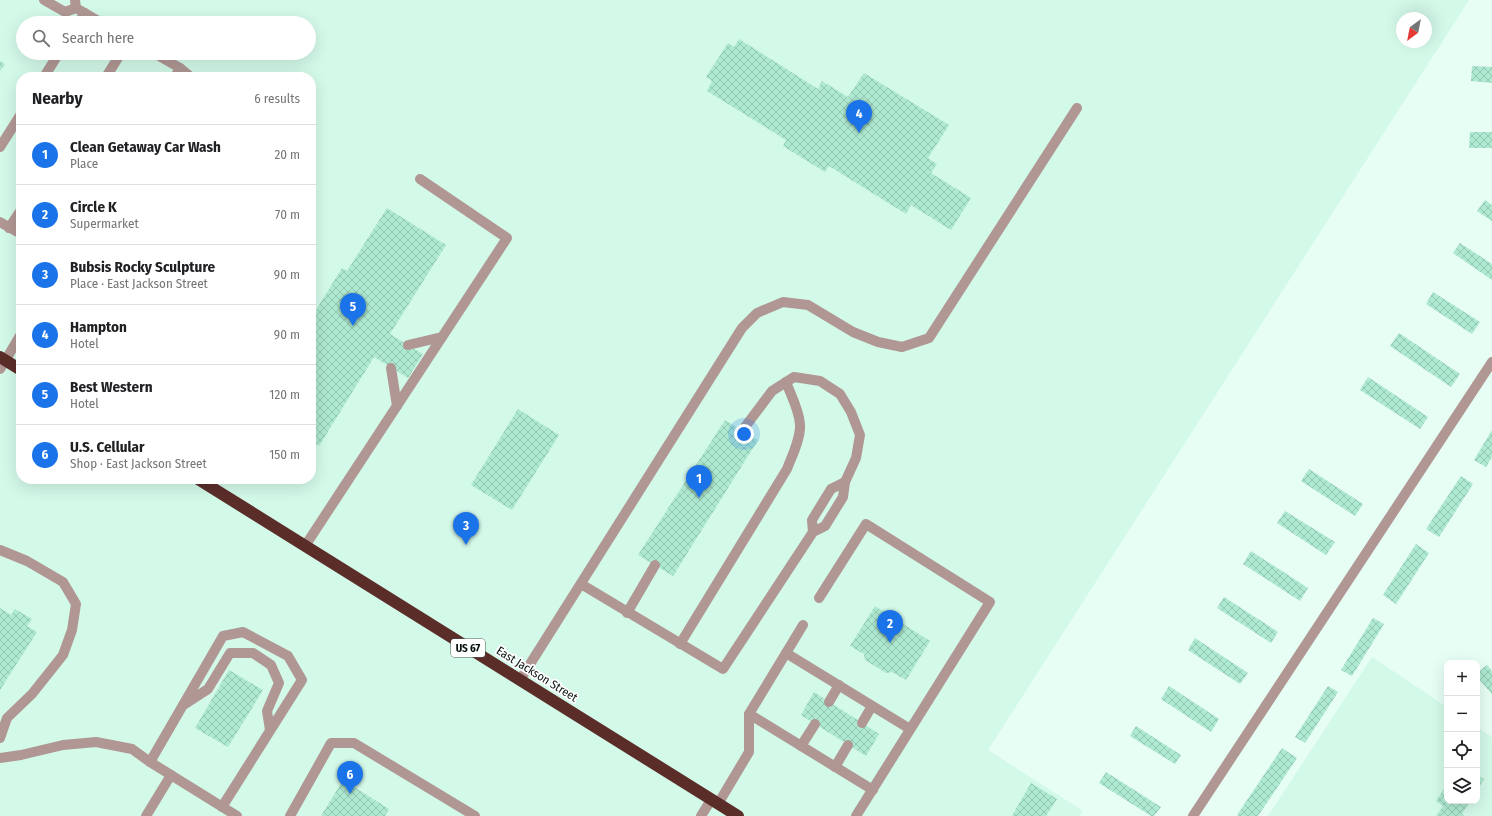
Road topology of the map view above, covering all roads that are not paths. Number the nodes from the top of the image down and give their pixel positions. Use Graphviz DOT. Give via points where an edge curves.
graph roads {
  1 [pos="44,0"];
  2 [pos="79,7"];
  3 [pos="92,16"];
  4 [pos="55,60"];
  5 [pos="117,60"];
  6 [pos="166,60"];
  7 [pos="180,68"];
  8 [pos="47,72"];
  9 [pos="109,72"];
  10 [pos="178,72"];
  11 [pos="185,72"];
  12 [pos="1077,108"];
  13 [pos="16,122"];
  14 [pos="0,147"];
  15 [pos="420,179"];
  16 [pos="16,218"];
  17 [pos="0,222"];
  18 [pos="10,228"];
  19 [pos="16,231"];
  20 [pos="442,337"];
  21 [pos="16,341"];
  22 [pos="408,345"];
  23 [pos="2,362"];
  24 [pos="1492,362"];
  25 [pos="16,368"];
  26 [pos="391,368"];
  27 [pos="786,382"];
  28 [pos="397,406"];
  29 [pos="742,431"];
  30 [pos="844,482"];
  31 [pos="206,484"];
  32 [pos="813,532"];
  33 [pos="305,546"];
  34 [pos="0,550"];
  35 [pos="655,565"];
  36 [pos="581,584"];
  37 [pos="819,598"];
  38 [pos="627,613"];
  39 [pos="802,625"];
  40 [pos="680,644"];
  41 [pos="786,653"];
  42 [pos="520,680"];
  43 [pos="839,686"];
  44 [pos="828,702"];
  45 [pos="183,706"];
  46 [pos="872,706"];
  47 [pos="749,714"];
  48 [pos="862,723"];
  49 [pos="815,724"];
  50 [pos="270,730"];
  51 [pos="910,730"];
  52 [pos="0,738"];
  53 [pos="848,745"];
  54 [pos="801,746"];
  55 [pos="0,758"];
  56 [pos="150,762"];
  57 [pos="835,767"];
  58 [pos="171,775"];
  59 [pos="872,790"];
  60 [pos="714,802"];
  61 [pos="222,806"];
  62 [pos="146,816"];
  63 [pos="237,816"];
  64 [pos="290,816"];
  65 [pos="475,816"];
  66 [pos="701,816"];
  67 [pos="738,816"];
  68 [pos="856,816"];
  69 [pos="1193,816"];
  1 -- 2 [label="street" via="65,12"];
  2 -- 3 [label="street"];
  4 -- 8 [label="street"];
  5 -- 9 [label="street"];
  6 -- 7 [label="street"];
  7 -- 10 [label="street"];
  7 -- 11 [label="street"];
  12 -- 36 [label="street" via="929,338 902,347 878,342 853,332 808,305 783,302 757,313 742,328"];
  13 -- 14 [label="street"];
  15 -- 20 [label="street" via="507,238"];
  16 -- 18 [label="street"];
  17 -- 18 [label="street"];
  18 -- 19 [label="street"];
  20 -- 22 [label="street"];
  20 -- 28 [label="street"];
  21 -- 23 [label="street"];
  23 -- 25 [label="highway"];
  24 -- 69 [label="street"];
  26 -- 28 [label="street"];
  27 -- 29 [label="street" via="772,390"];
  27 -- 30 [label="street" via="794,376 820,381 840,394 851,412 860,435 856,458"];
  27 -- 40 [label="street" via="800,424 787,469"];
  28 -- 33 [label="street"];
  30 -- 32 [label="street" via="843,497 825,526"];
  30 -- 32 [label="street" via="831,489 812,520"];
  31 -- 33 [label="highway, East Jackson Street / US 67"];
  32 -- 40 [label="street" via="723,669"];
  33 -- 42 [label="highway, East Jackson Street / US 67"];
  34 -- 52 [label="street" via="28,561 63,582 76,604 72,630 63,655 32,694 8,718"];
  35 -- 38 [label="street"];
  36 -- 38 [label="street"];
  36 -- 42 [label="street"];
  37 -- 51 [label="street" via="866,524 990,602"];
  38 -- 40 [label="street"];
  39 -- 41 [label="street"];
  41 -- 43 [label="street"];
  41 -- 47 [label="street"];
  42 -- 60 [label="highway, East Jackson Street / US 67"];
  43 -- 44 [label="street"];
  43 -- 46 [label="street"];
  45 -- 50 [label="street" via="208,689 230,653 253,653 272,665 279,683 267,711"];
  45 -- 50 [label="street" via="223,636 243,632 288,656 302,680"];
  45 -- 56 [label="street"];
  46 -- 48 [label="street"];
  46 -- 51 [label="street"];
  47 -- 54 [label="street"];
  47 -- 60 [label="street" via="749,752"];
  49 -- 54 [label="street"];
  50 -- 61 [label="street"];
  51 -- 59 [label="street"];
  53 -- 57 [label="street"];
  54 -- 57 [label="street"];
  55 -- 56 [label="street" via="63,745 96,742 132,749"];
  56 -- 58 [label="street"];
  57 -- 59 [label="street"];
  58 -- 61 [label="street"];
  58 -- 62 [label="street"];
  59 -- 68 [label="street"];
  60 -- 66 [label="street"];
  60 -- 67 [label="highway, East Jackson Street / US 67"];
  61 -- 63 [label="street"];
  64 -- 65 [label="street" via="332,743 354,743"];
}
